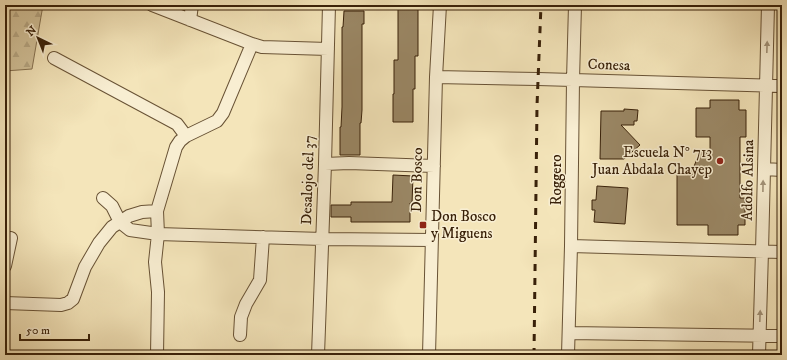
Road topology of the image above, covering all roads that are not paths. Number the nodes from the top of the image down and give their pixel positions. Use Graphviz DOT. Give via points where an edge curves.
graph roads {
  1 [pos="152,5"];
  2 [pos="192,5"];
  3 [pos="329,5"];
  4 [pos="440,5"];
  5 [pos="575,5"];
  6 [pos="768,5"];
  7 [pos="190,20"];
  8 [pos="252,44"];
  9 [pos="328,49"];
  10 [pos="54,58"];
  11 [pos="436,77"];
  12 [pos="573,80"];
  13 [pos="766,86"];
  14 [pos="782,86"];
  15 [pos="186,136"];
  16 [pos="325,164"];
  17 [pos="434,166"];
  18 [pos="764,169"];
  19 [pos="782,170"];
  20 [pos="103,198"];
  21 [pos="157,211"];
  22 [pos="120,222"];
  23 [pos="158,234"];
  24 [pos="263,237"];
  25 [pos="11,238"];
  26 [pos="323,239"];
  27 [pos="432,240"];
  28 [pos="571,246"];
  29 [pos="762,251"];
  30 [pos="782,252"];
  31 [pos="5,266"];
  32 [pos="5,303"];
  33 [pos="569,333"];
  34 [pos="240,335"];
  35 [pos="759,335"];
  36 [pos="782,336"];
  37 [pos="156,355"];
  38 [pos="318,355"];
  39 [pos="429,355"];
  40 [pos="568,355"];
  41 [pos="759,355"];
  1 -- 7 [label="street"];
  2 -- 7 [label="street"];
  3 -- 9 [label="street, Desalojo del 37"];
  4 -- 11 [label="street, Don Bosco"];
  5 -- 12 [label="street, Roggero"];
  13 -- 6 [label="street, Adolfo Alsina, one-way"];
  7 -- 8 [label="street"];
  8 -- 9 [label="street" via="262,47"];
  8 -- 15 [label="street" via="223,113 217,121"];
  9 -- 16 [label="street, Desalojo del 37"];
  10 -- 15 [label="street" via="177,124"];
  11 -- 12 [label="street, Conesa"];
  11 -- 17 [label="street, Don Bosco"];
  12 -- 13 [label="street, Conesa"];
  12 -- 28 [label="street, Roggero"];
  13 -- 14 [label="street, Conesa"];
  13 -- 18 [label="street, Adolfo Alsina"];
  15 -- 21 [label="street" via="176,147"];
  16 -- 17 [label="street"];
  16 -- 26 [label="street, Desalojo del 37"];
  17 -- 27 [label="street, Don Bosco"];
  18 -- 19 [label="street"];
  29 -- 18 [label="street, Adolfo Alsina, one-way"];
  20 -- 22 [label="street" via="112,206"];
  21 -- 22 [label="street" via="142,212"];
  21 -- 23 [label="street"];
  22 -- 23 [label="street" via="130,230"];
  22 -- 32 [label="street" via="112,227 99,243 85,267 73,299 68,303"];
  23 -- 24 [label="street"];
  23 -- 37 [label="street" via="155,262 158,292"];
  24 -- 26 [label="street"];
  24 -- 34 [label="street" via="260,280 241,317"];
  25 -- 31 [label="street"];
  26 -- 27 [label="street"];
  26 -- 38 [label="street, Desalojo del 37"];
  27 -- 39 [label="street, Don Bosco"];
  28 -- 29 [label="street"];
  28 -- 33 [label="street, Roggero"];
  29 -- 30 [label="street"];
  35 -- 29 [label="street, Adolfo Alsina, one-way"];
  33 -- 35 [label="street"];
  33 -- 40 [label="street, Roggero"];
  35 -- 36 [label="street"];
  35 -- 41 [label="street, Adolfo Alsina"];
}
